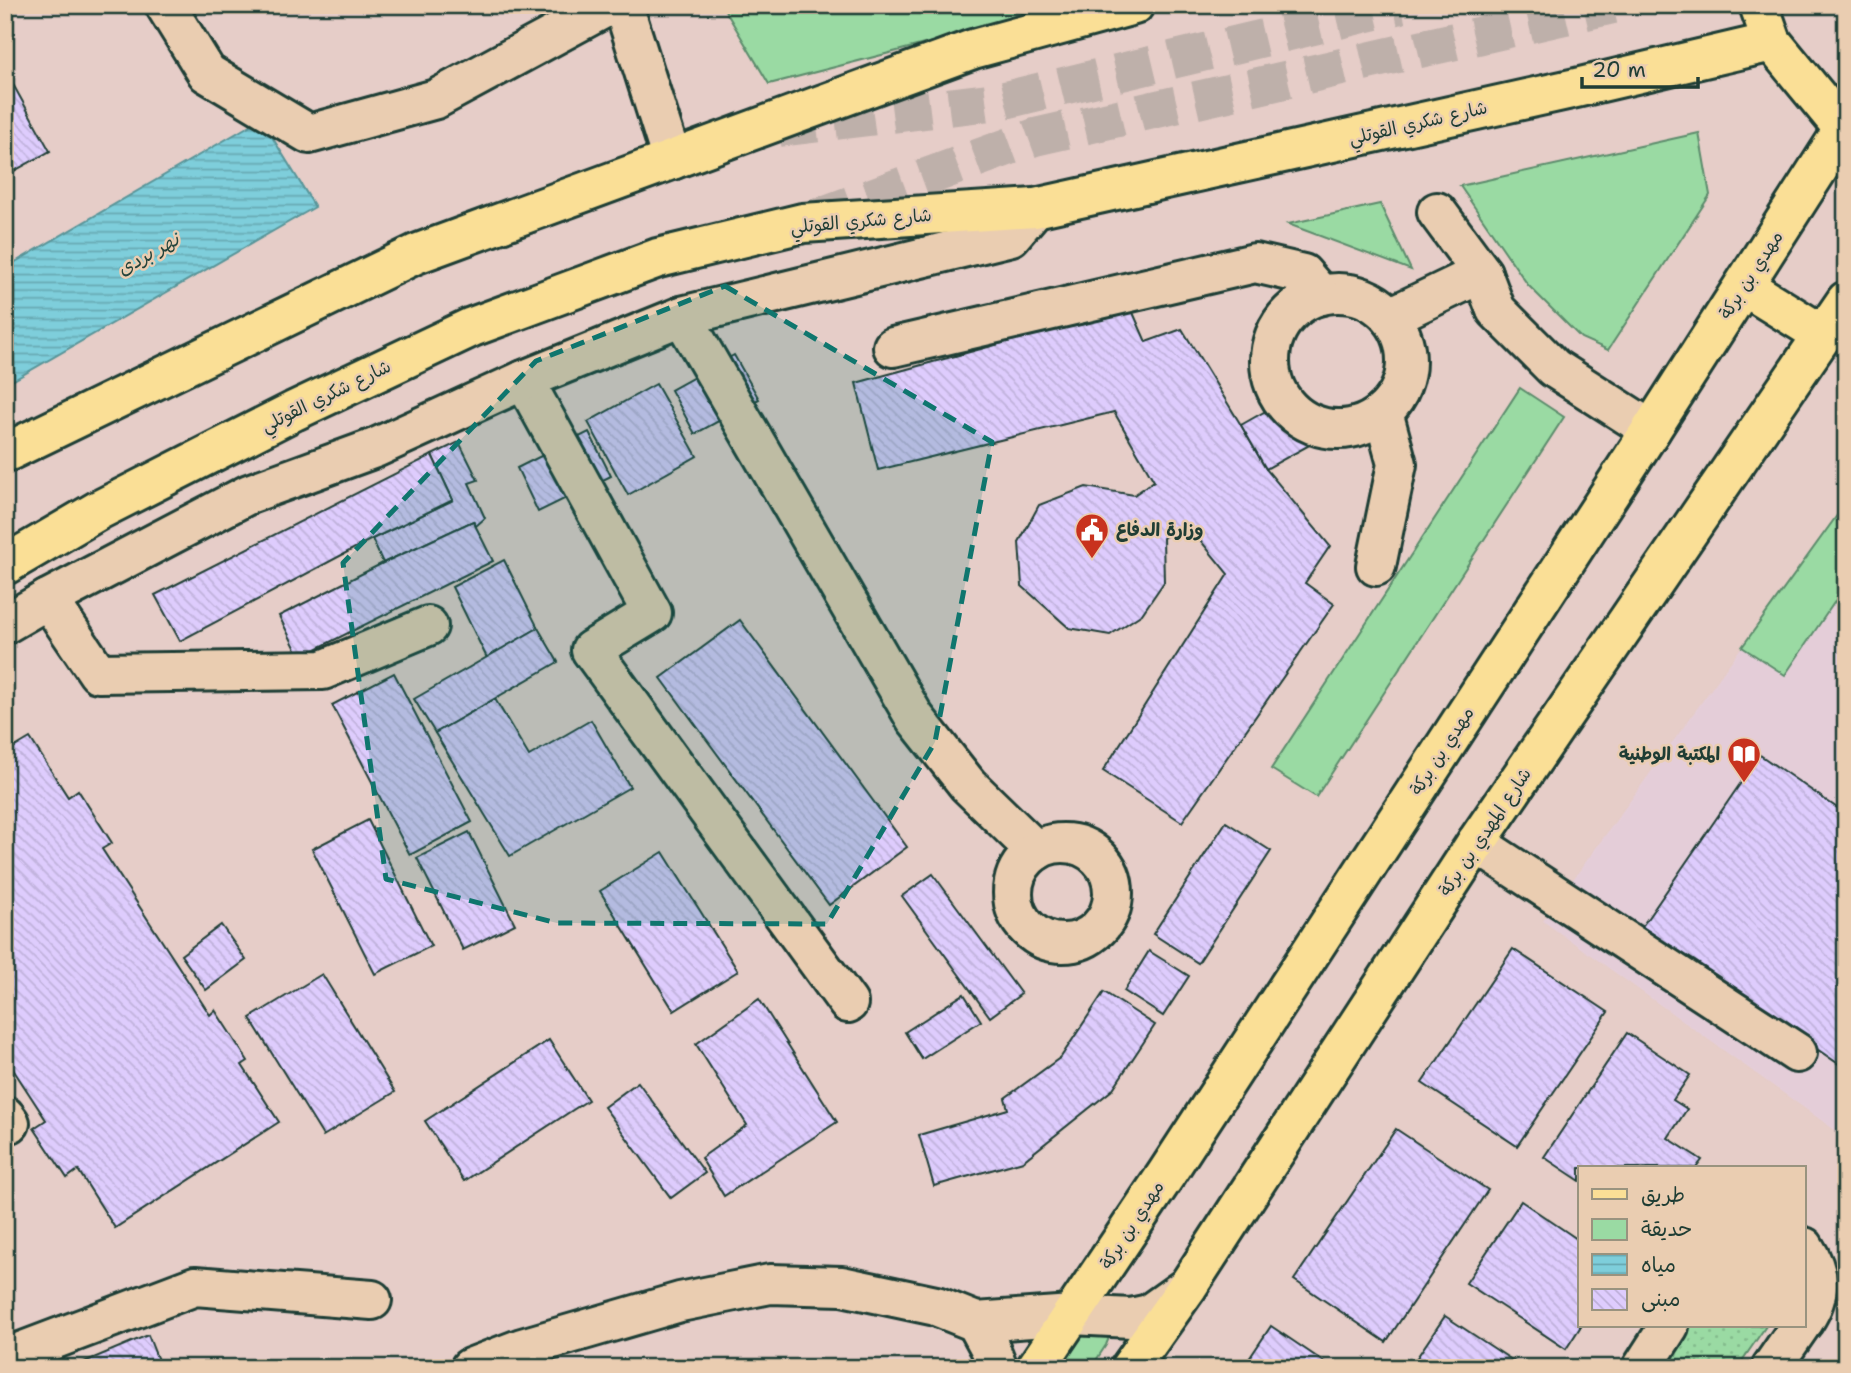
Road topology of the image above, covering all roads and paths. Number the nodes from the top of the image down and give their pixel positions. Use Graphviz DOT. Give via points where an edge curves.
graph roads {
  1 [pos="165,5"];
  2 [pos="610,5"];
  3 [pos="623,5"];
  4 [pos="1134,5"];
  5 [pos="1759,5"];
  6 [pos="1772,42"];
  7 [pos="1845,131"];
  8 [pos="671,160"];
  9 [pos="1035,208"];
  10 [pos="1437,212"];
  11 [pos="1482,273"];
  12 [pos="1744,286"];
  13 [pos="1321,295"];
  14 [pos="1846,301"];
  15 [pos="682,316"];
  16 [pos="1390,317"];
  17 [pos="1823,335"];
  18 [pos="893,347"];
  19 [pos="524,380"];
  20 [pos="1383,412"];
  21 [pos="1651,430"];
  22 [pos="5,453"];
  23 [pos="5,565"];
  24 [pos="1376,565"];
  25 [pos="48,598"];
  26 [pos="5,624"];
  27 [pos="428,626"];
  28 [pos="1476,843"];
  29 [pos="1036,851"];
  30 [pos="848,1003"];
  31 [pos="1797,1054"];
  32 [pos="1806,1250"];
  33 [pos="1188,1286"];
  34 [pos="373,1300"];
  35 [pos="1072,1315"];
  36 [pos="1806,1318"];
  37 [pos="976,1322"];
  38 [pos="1668,1328"];
  39 [pos="1799,1328"];
  40 [pos="5,1358"];
  41 [pos="470,1368"];
  42 [pos="998,1368"];
  43 [pos="1036,1368"];
  44 [pos="1130,1368"];
  45 [pos="1642,1368"];
  46 [pos="1771,1368"];
  1 -- 2 [label="street" via="206,73 309,134 436,99"];
  3 -- 8 [label="street"];
  4 -- 8 [label="main road" via="973,50"];
  5 -- 6 [label="main road"];
  6 -- 7 [label="main road"];
  6 -- 9 [label="main road, شارع شكري القوتلي"];
  7 -- 12 [label="main road, مهدي بن بركة"];
  8 -- 22 [label="main road" via="416,254"];
  9 -- 15 [label="street" via="1011,236"];
  9 -- 23 [label="main road, شارع شكري القوتلي" via="803,223 658,258 472,327 148,485"];
  10 -- 11 [label="street"];
  11 -- 16 [label="street"];
  11 -- 21 [label="street" via="1496,310 1555,368"];
  12 -- 17 [label="main road"];
  12 -- 21 [label="main road, مهدي بن بركة"];
  13 -- 16 [label="street" via="1358,297 1376,304"];
  13 -- 18 [label="street" via="1303,274 1255,263"];
  13 -- 20 [label="street" via="1300,305 1273,339 1273,383 1300,418 1320,427 1364,424"];
  14 -- 17 [label="main road, شارع المهدي بن بركة"];
  15 -- 19 [label="street"];
  15 -- 29 [label="street" via="915,718 968,785"];
  16 -- 20 [label="street" via="1406,355 1396,396"];
  17 -- 28 [label="main road, شارع المهدي بن بركة"];
  19 -- 25 [label="street" via="375,448 250,494"];
  19 -- 30 [label="street" via="652,613 591,650"];
  20 -- 24 [label="street" via="1397,464"];
  21 -- 35 [label="main road, مهدي بن بركة"];
  25 -- 26 [label="street"];
  25 -- 27 [label="street" via="98,673 323,670"];
  28 -- 31 [label="street"];
  28 -- 33 [label="main road, شارع المهدي بن بركة"];
  32 -- 36 [label="street" via="1815,1264 1818,1289"];
  33 -- 35 [label="street" via="1149,1314 1131,1318"];
  33 -- 44 [label="main road, شارع المهدي بن بركة"];
  34 -- 40 [label="street" via="195,1286"];
  35 -- 37 [label="street"];
  35 -- 43 [label="main road, مهدي بن بركة"];
  37 -- 41 [label="street" via="936,1306 842,1286 770,1284 680,1303 522,1348"];
  37 -- 42 [label="street"];
  38 -- 45 [label="street"];
  39 -- 46 [label="street"];
}
